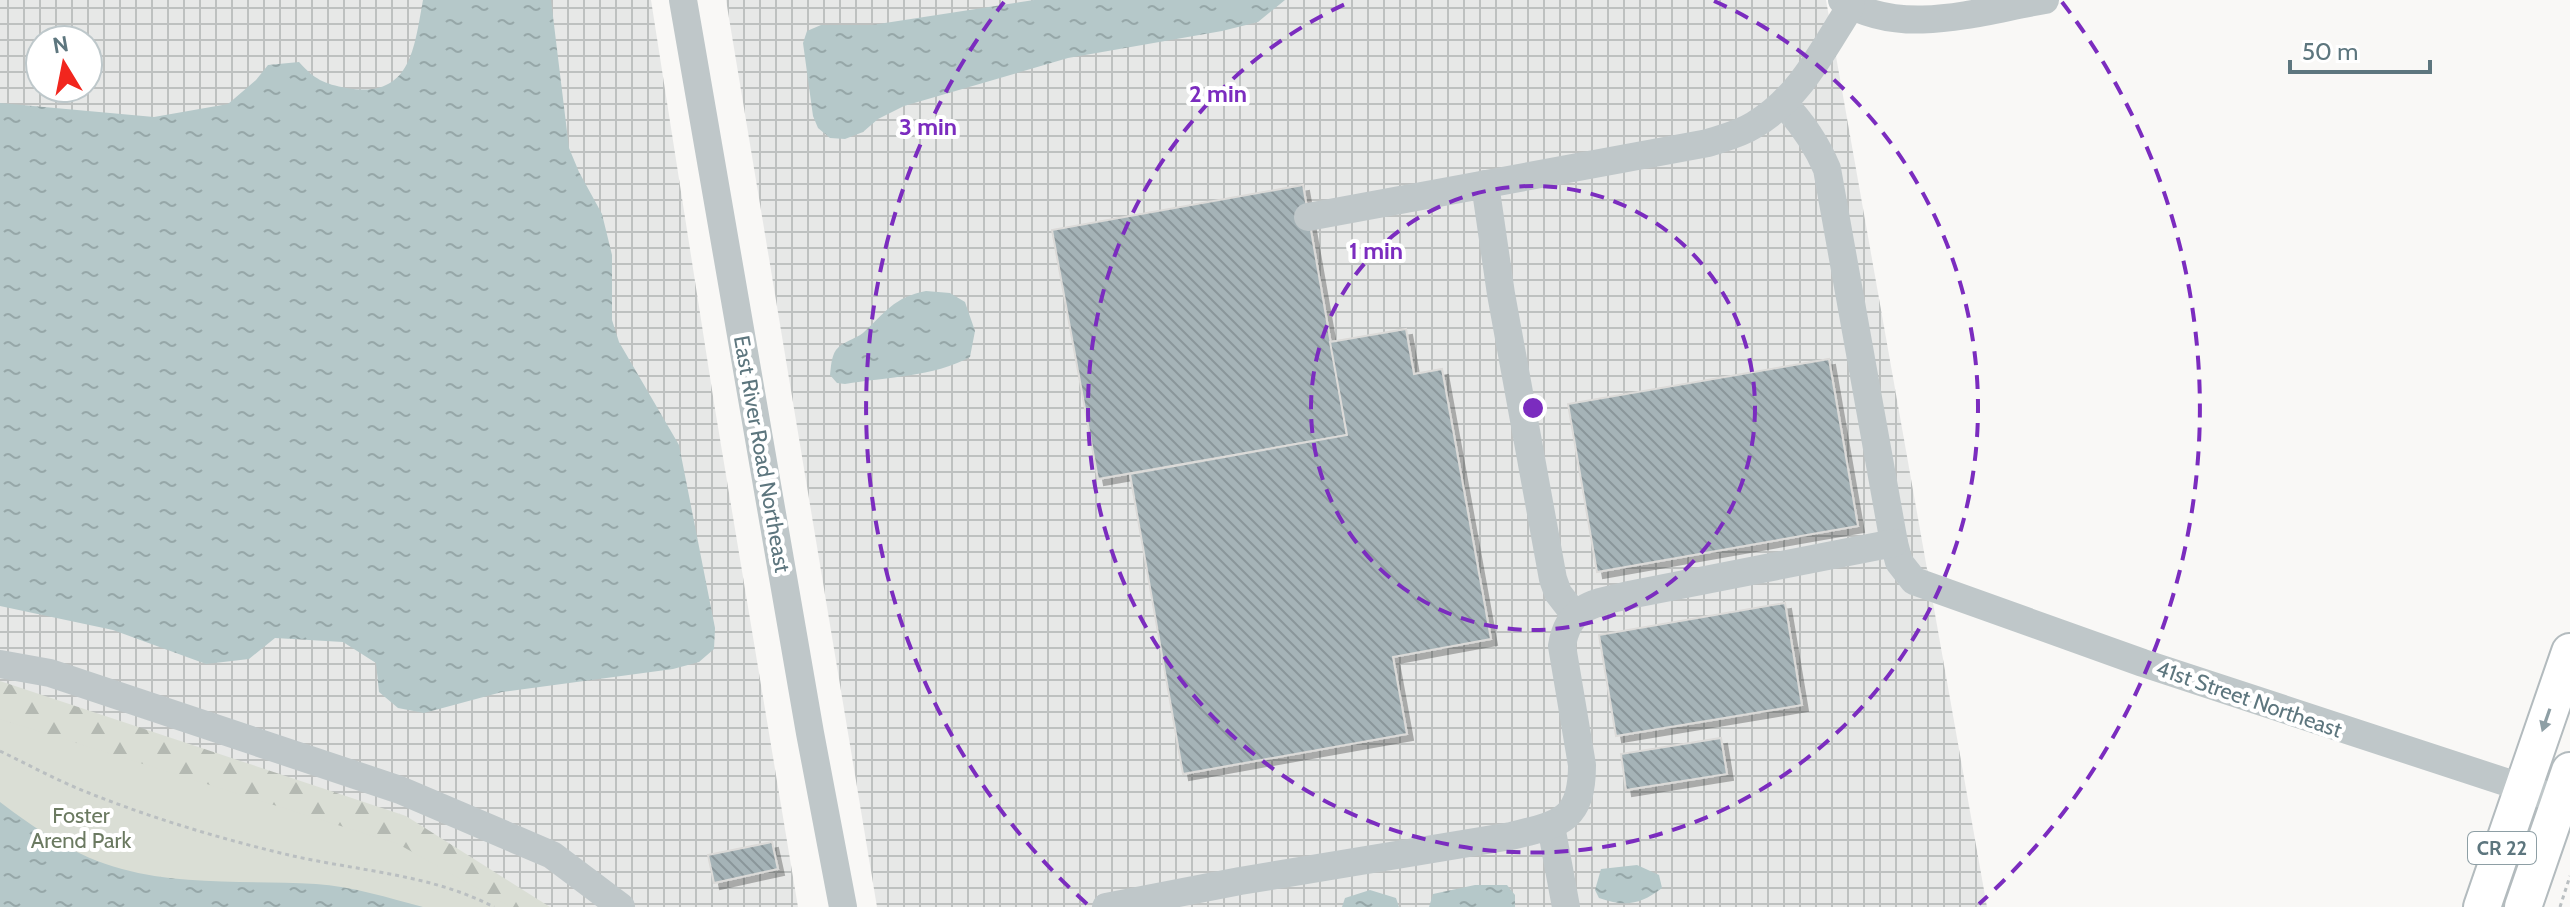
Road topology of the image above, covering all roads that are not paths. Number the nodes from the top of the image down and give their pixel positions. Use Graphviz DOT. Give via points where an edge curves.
graph roads {
  1 [pos="683,0"];
  2 [pos="2045,0"];
  3 [pos="1847,3"];
  4 [pos="1784,104"];
  5 [pos="1485,184"];
  6 [pos="1308,217"];
  7 [pos="1894,543"];
  8 [pos="1575,615"];
  9 [pos="2570,652"];
  10 [pos="0,664"];
  11 [pos="2522,788"];
  12 [pos="2567,791"];
  13 [pos="1551,826"];
  14 [pos="621,907"];
  15 [pos="843,907"];
  16 [pos="1106,907"];
  17 [pos="1566,907"];
  18 [pos="2482,907"];
  19 [pos="2523,907"];
  1 -- 15 [label="street, East River Road Northeast"];
  2 -- 3 [label="street" via="1923,21 1875,15"];
  3 -- 4 [label="street" via="1804,81"];
  4 -- 5 [label="street" via="1754,126 1708,143"];
  4 -- 7 [label="street, 41st Street Northeast" via="1804,125 1827,169"];
  5 -- 6 [label="street"];
  5 -- 8 [label="street" via="1553,579"];
  7 -- 8 [label="street" via="1593,603"];
  7 -- 11 [label="street, 41st Street Northeast" via="1906,574 1931,589"];
  8 -- 13 [label="street" via="1564,628 1562,646 1582,783 1578,802"];
  9 -- 11 [label="main road, CR 22, one-way"];
  10 -- 14 [label="street" via="50,673 400,790 552,855"];
  11 -- 12 [label="street, 41st Street Northeast"];
  11 -- 18 [label="main road, CR 22"];
  12 -- 19 [label="main road, CR 22"];
  13 -- 16 [label="street"];
  13 -- 17 [label="street"];
}
